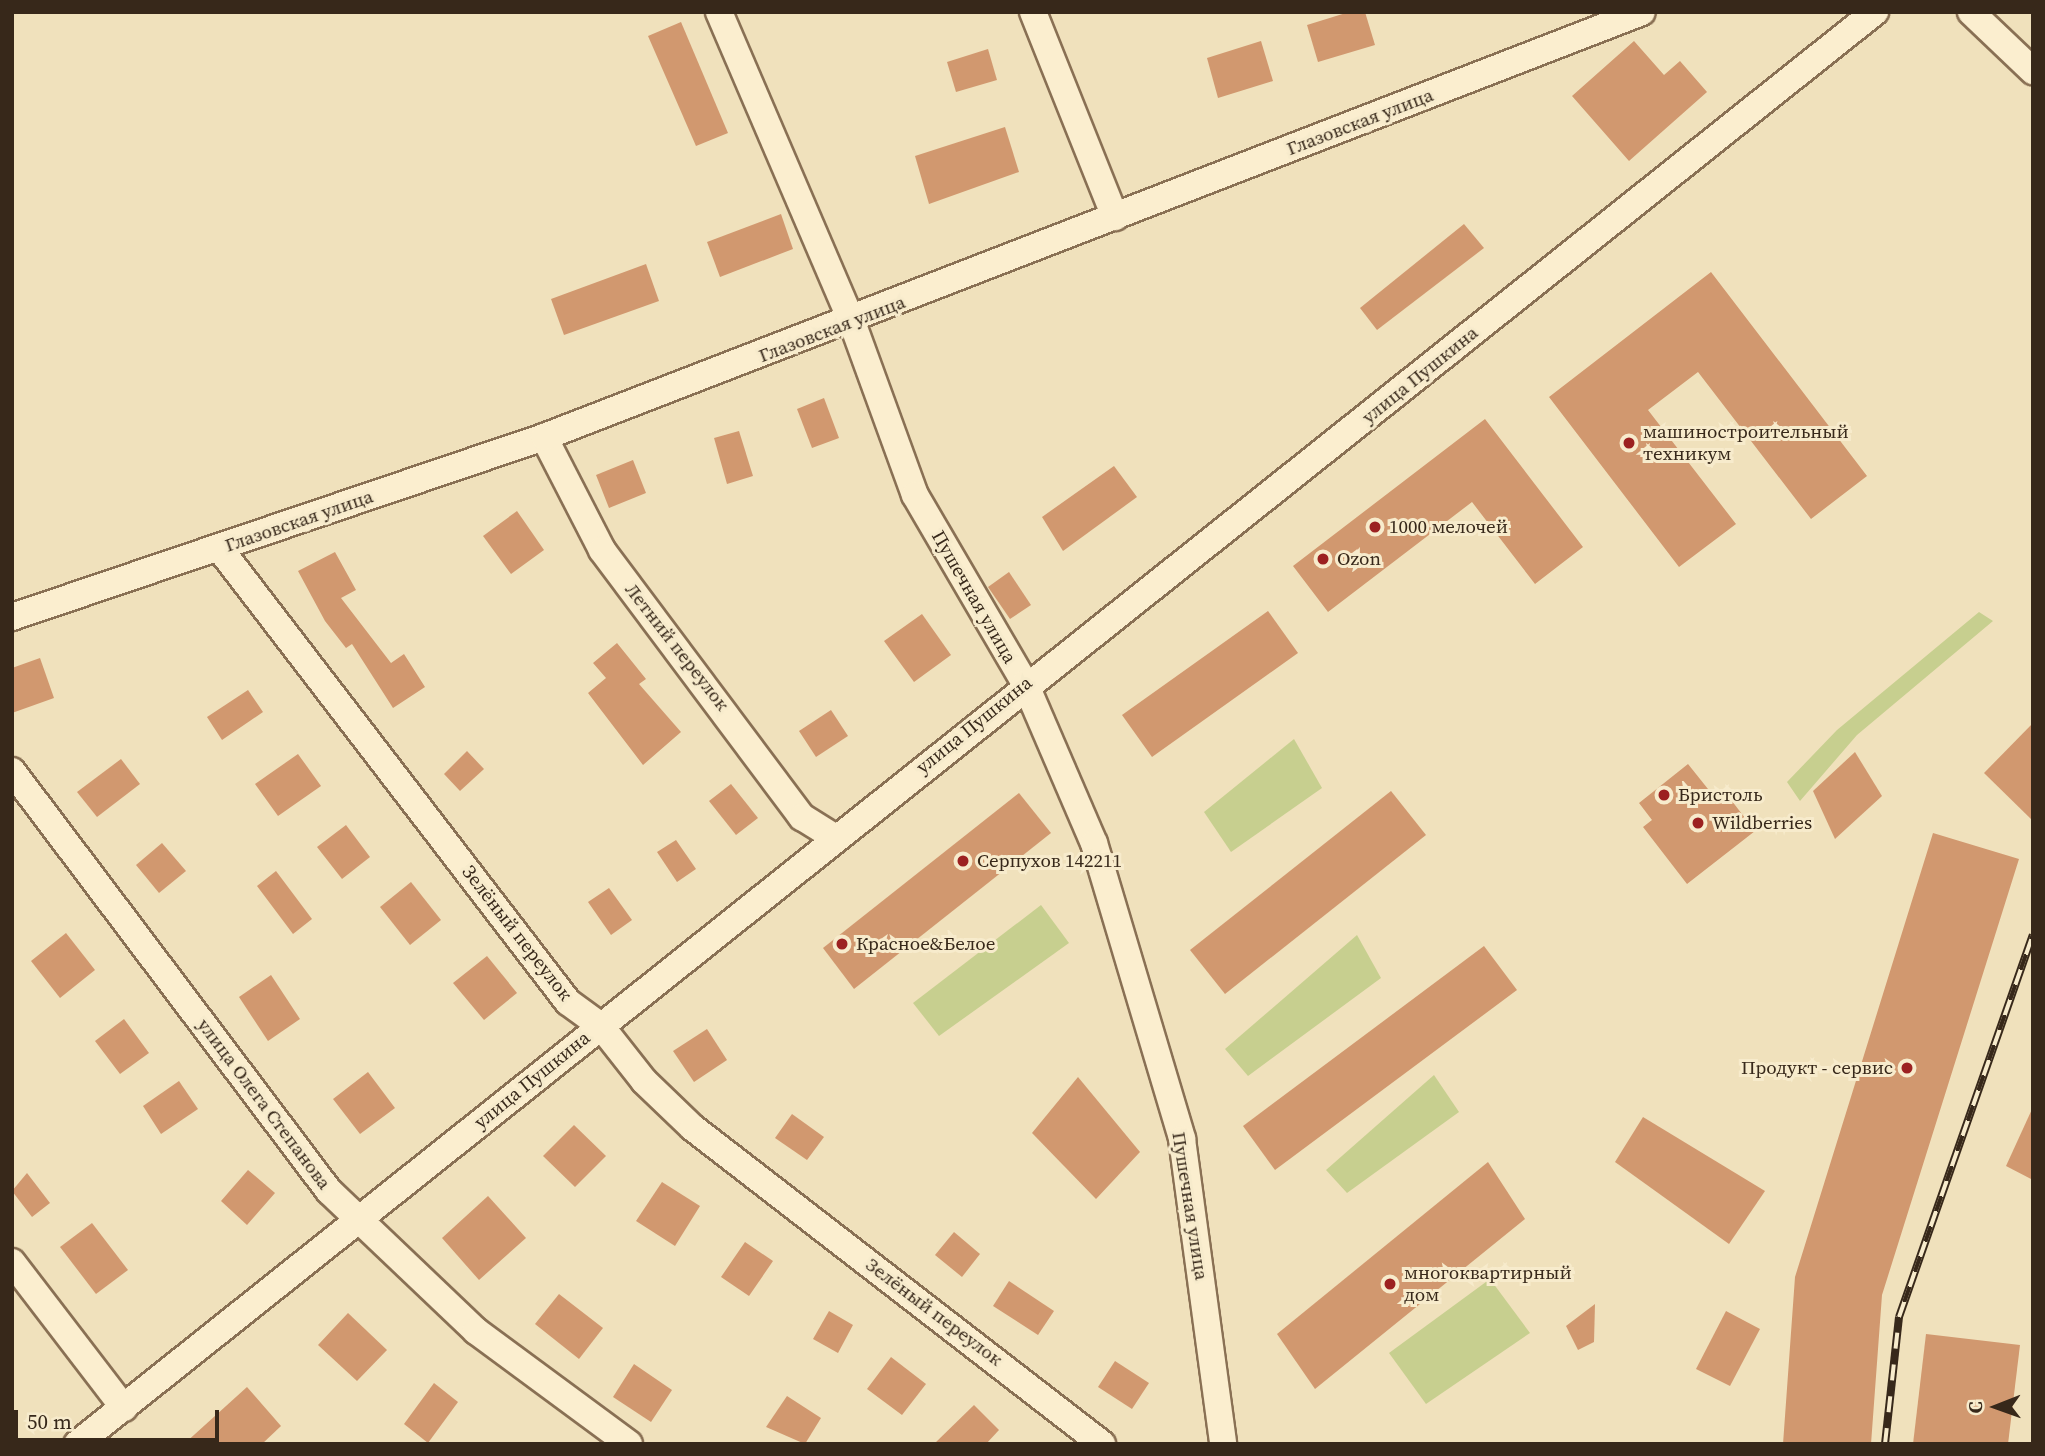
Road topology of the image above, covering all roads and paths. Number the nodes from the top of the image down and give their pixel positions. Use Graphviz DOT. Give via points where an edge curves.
graph roads {
  1 [pos="719,12"];
  2 [pos="1033,12"];
  3 [pos="1642,12"];
  4 [pos="1875,12"];
  5 [pos="1978,14"];
  6 [pos="2033,71"];
  7 [pos="1115,217"];
  8 [pos="852,322"];
  9 [pos="544,438"];
  10 [pos="220,549"];
  11 [pos="12,617"];
  12 [pos="1025,683"];
  13 [pos="12,771"];
  14 [pos="835,838"];
  15 [pos="600,1025"];
  16 [pos="361,1216"];
  17 [pos="12,1262"];
  18 [pos="124,1408"];
  19 [pos="86,1441"];
  20 [pos="1220,1441"];
  21 [pos="629,1444"];
  22 [pos="1102,1444"];
  1 -- 8 [label="street, Пушечная улица"];
  2 -- 7 [label="street"];
  3 -- 7 [label="street, Глазовская улица"];
  4 -- 12 [label="street, улица Пушкина"];
  5 -- 6 [label="street"];
  7 -- 8 [label="street, Глазовская улица"];
  8 -- 9 [label="street, Глазовская улица"];
  8 -- 12 [label="street, Пушечная улица" via="915,495"];
  9 -- 10 [label="street, Глазовская улица"];
  9 -- 14 [label="street, Летний переулок" via="601,550 803,817"];
  10 -- 11 [label="street, Глазовская улица"];
  10 -- 15 [label="street, Зелёный переулок" via="568,1002"];
  12 -- 14 [label="street, улица Пушкина"];
  12 -- 20 [label="street, Пушечная улица" via="1094,843 1182,1139"];
  13 -- 16 [label="street, улица Олега Степанова" via="328,1191"];
  14 -- 15 [label="street, улица Пушкина"];
  15 -- 16 [label="street, улица Пушкина"];
  15 -- 22 [label="street, Зелёный переулок" via="693,1128"];
  16 -- 18 [label="street, улица Пушкина"];
  16 -- 21 [label="street, улица Олега Степанова" via="475,1331"];
  17 -- 18 [label="street"];
  18 -- 19 [label="street, улица Пушкина"];
}
